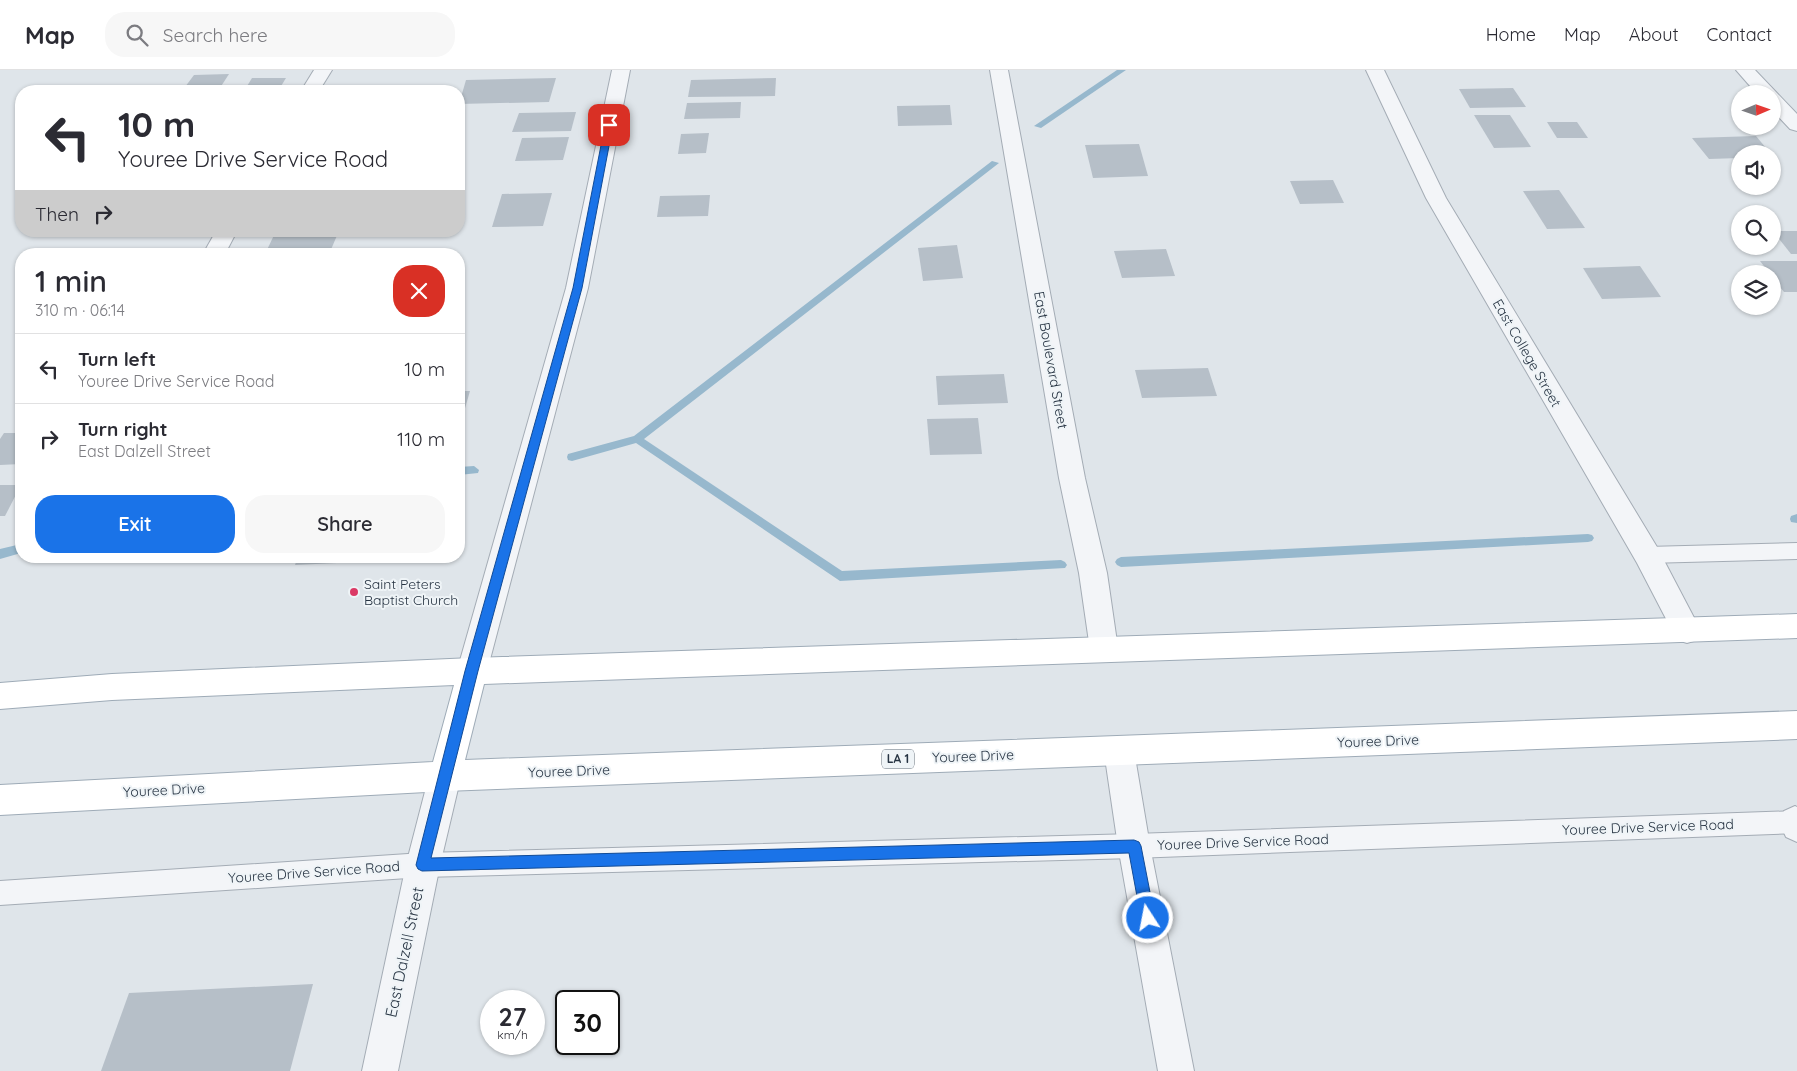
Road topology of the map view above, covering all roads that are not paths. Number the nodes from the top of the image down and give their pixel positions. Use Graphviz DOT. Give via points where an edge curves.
graph roads {
  1 [pos="322,70"];
  2 [pos="621,70"];
  3 [pos="999,70"];
  4 [pos="1375,70"];
  5 [pos="1745,70"];
  6 [pos="313,85"];
  7 [pos="1759,85"];
  8 [pos="1781,108"];
  9 [pos="1797,125"];
  10 [pos="224,237"];
  11 [pos="217,248"];
  12 [pos="1797,551"];
  13 [pos="1647,555"];
  14 [pos="1797,626"];
  15 [pos="1687,631"];
  16 [pos="1104,649"];
  17 [pos="472,671"];
  18 [pos="0,696"];
  19 [pos="1797,725"];
  20 [pos="1119,751"];
  21 [pos="446,776"];
  22 [pos="0,800"];
  23 [pos="1796,823"];
  24 [pos="1134,846"];
  25 [pos="422,865"];
  26 [pos="0,893"];
  27 [pos="380,1071"];
  28 [pos="1176,1071"];
  1 -- 6 [label="street"];
  2 -- 17 [label="street" via="577,288"];
  3 -- 16 [label="street, East Boulevard Street" via="1072,478 1093,573"];
  4 -- 13 [label="street, East College Street" via="1436,198"];
  5 -- 7 [label="street"];
  8 -- 9 [label="street"];
  10 -- 11 [label="street"];
  12 -- 13 [label="lane"];
  13 -- 15 [label="street, East College Street"];
  14 -- 15 [label="main road"];
  15 -- 16 [label="main road"];
  16 -- 17 [label="main road"];
  17 -- 18 [label="main road" via="112,687"];
  17 -- 21 [label="main road"];
  19 -- 20 [label="main road, Youree Drive / LA 1"];
  20 -- 21 [label="main road, Youree Drive / LA 1"];
  20 -- 24 [label="street"];
  21 -- 22 [label="main road, Youree Drive / LA 1"];
  21 -- 25 [label="street, East Dalzell Street"];
  23 -- 24 [label="lane, Youree Drive Service Road"];
  24 -- 25 [label="lane, Youree Drive Service Road"];
  24 -- 28 [label="street"];
  25 -- 26 [label="lane, Youree Drive Service Road"];
  25 -- 27 [label="street, East Dalzell Street"];
}
